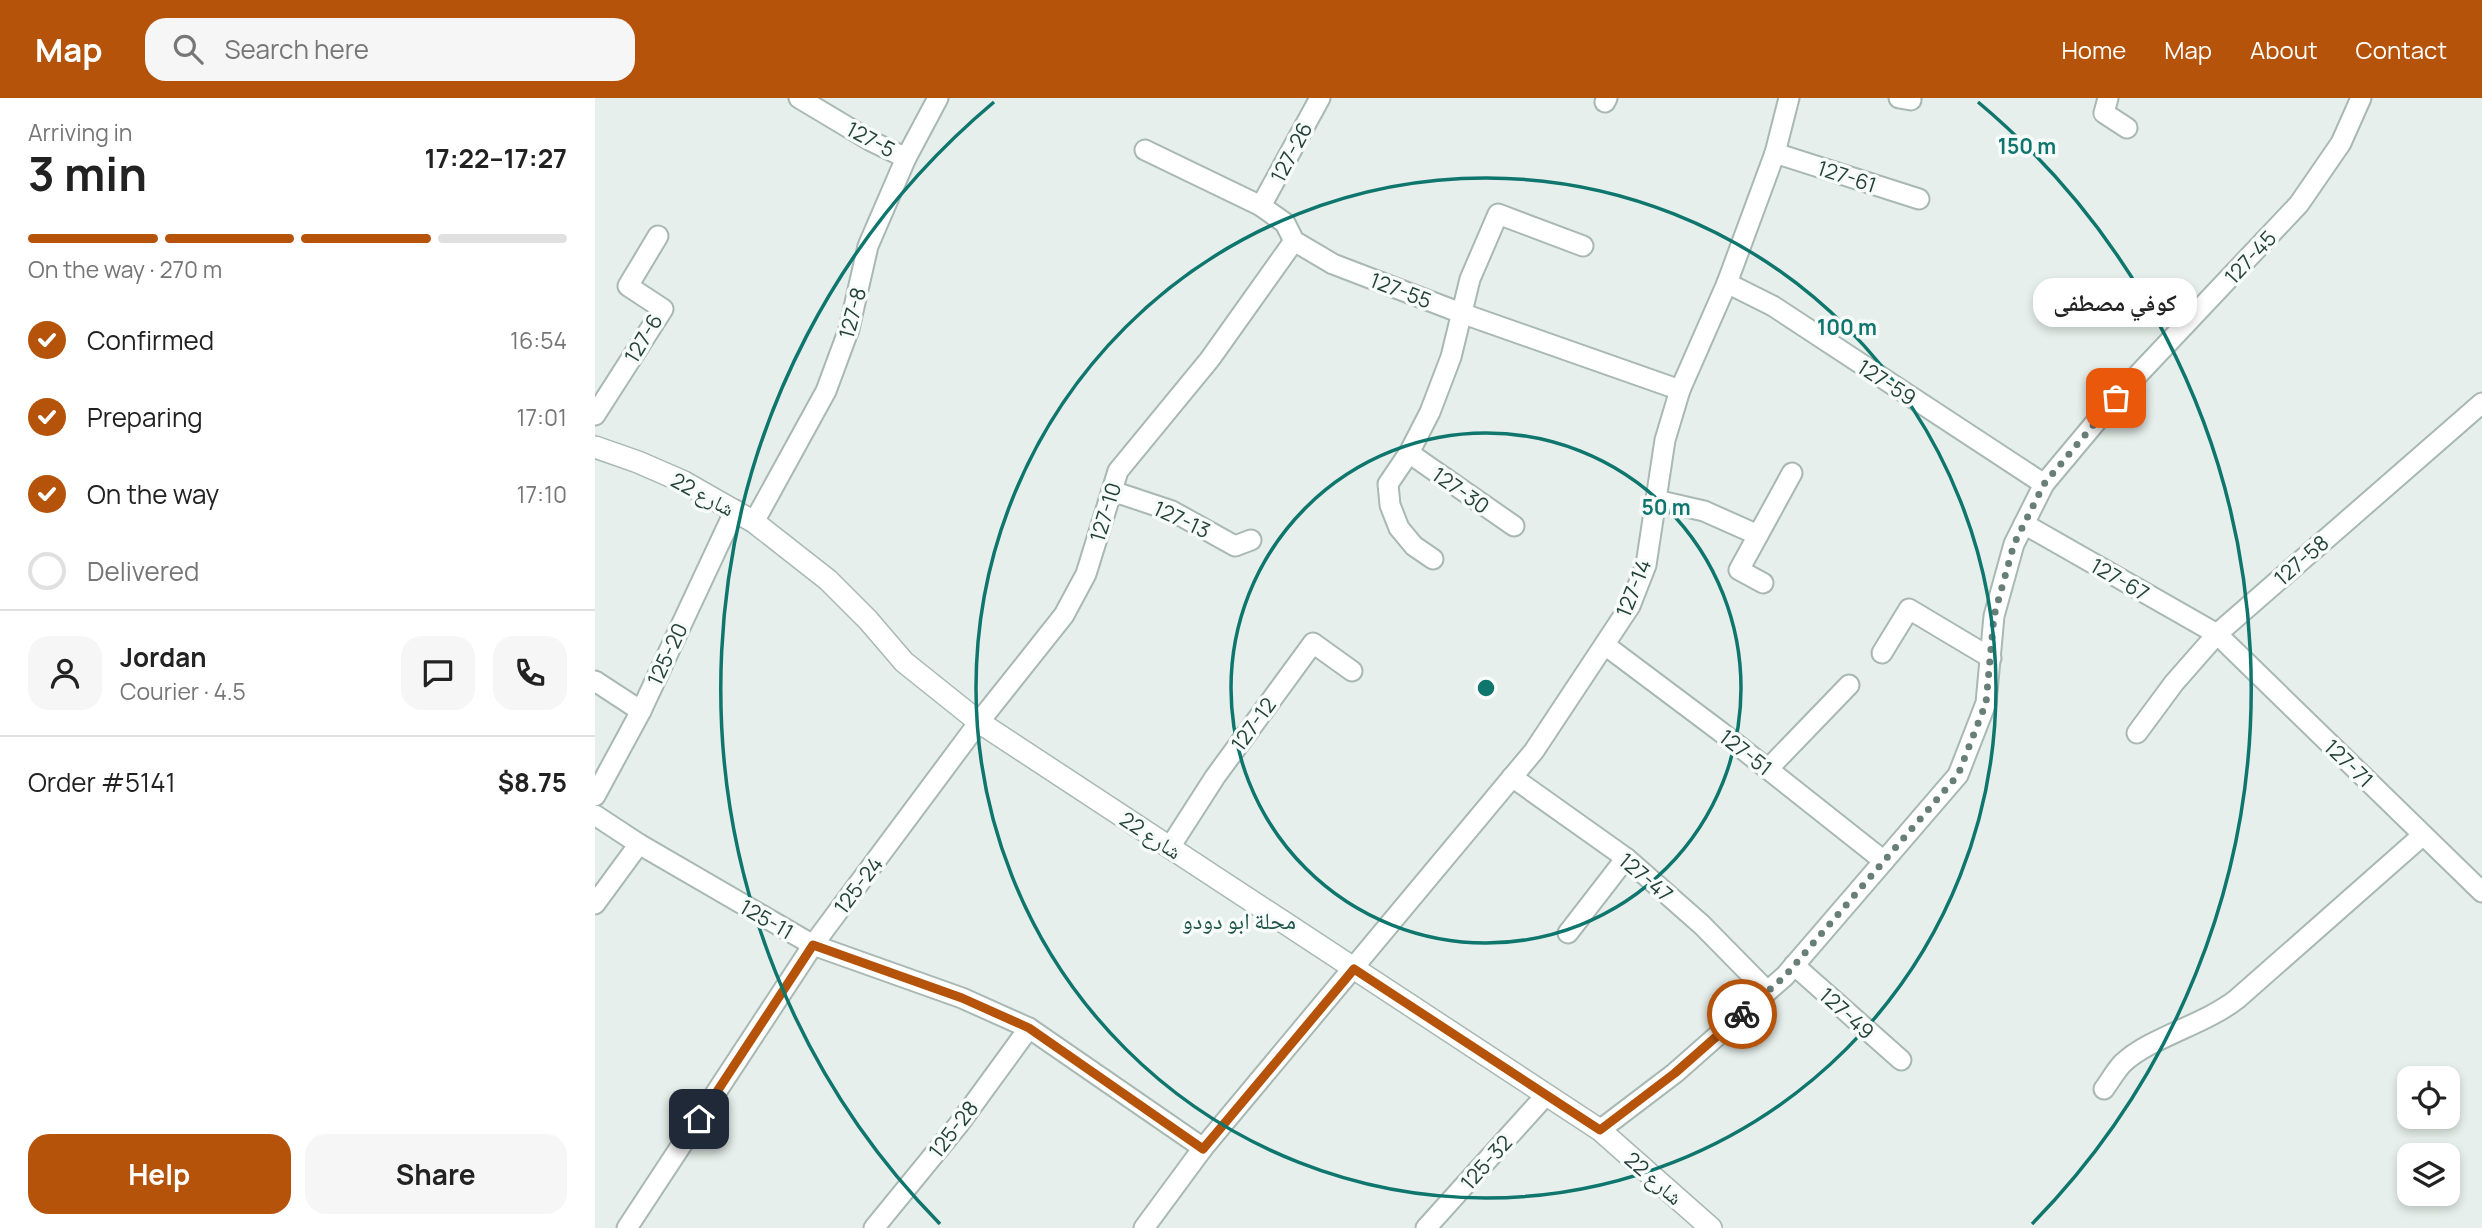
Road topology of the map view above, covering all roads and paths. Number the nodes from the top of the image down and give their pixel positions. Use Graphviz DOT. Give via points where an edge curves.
graph roads {
  1 [pos="799,98"];
  2 [pos="938,98"];
  3 [pos="1320,98"];
  4 [pos="1789,98"];
  5 [pos="2108,98"];
  6 [pos="2361,98"];
  7 [pos="2127,128"];
  8 [pos="1145,150"];
  9 [pos="1775,153"];
  10 [pos="906,158"];
  11 [pos="1919,199"];
  12 [pos="1261,206"];
  13 [pos="658,236"];
  14 [pos="1294,242"];
  15 [pos="1583,246"];
  16 [pos="1727,283"];
  17 [pos="1461,313"];
  18 [pos="1680,390"];
  19 [pos="2482,403"];
  20 [pos="595,415"];
  21 [pos="595,447"];
  22 [pos="1409,453"];
  23 [pos="1792,473"];
  24 [pos="2044,484"];
  25 [pos="1112,491"];
  26 [pos="1656,500"];
  27 [pos="735,510"];
  28 [pos="754,522"];
  29 [pos="2024,524"];
  30 [pos="1514,526"];
  31 [pos="1758,535"];
  32 [pos="1251,540"];
  33 [pos="1433,559"];
  34 [pos="1763,583"];
  35 [pos="2217,634"];
  36 [pos="1605,645"];
  37 [pos="1881,653"];
  38 [pos="1991,658"];
  39 [pos="1352,671"];
  40 [pos="595,681"];
  41 [pos="1849,685"];
  42 [pos="641,711"];
  43 [pos="979,722"];
  44 [pos="2137,733"];
  45 [pos="1767,769"];
  46 [pos="1512,777"];
  47 [pos="595,796"];
  48 [pos="595,815"];
  49 [pos="2423,835"];
  50 [pos="639,844"];
  51 [pos="1170,847"];
  52 [pos="1626,858"];
  53 [pos="1884,861"];
  54 [pos="2482,892"];
  55 [pos="595,904"];
  56 [pos="1568,933"];
  57 [pos="813,945"];
  58 [pos="1794,965"];
  59 [pos="1354,969"];
  60 [pos="1767,991"];
  61 [pos="1029,1028"];
  62 [pos="1901,1060"];
  63 [pos="2104,1089"];
  64 [pos="1546,1095"];
  65 [pos="1600,1130"];
  66 [pos="1203,1149"];
  67 [pos="627,1228"];
  68 [pos="874,1228"];
  69 [pos="1144,1228"];
  70 [pos="1426,1228"];
  71 [pos="1711,1228"];
  1 -- 10 [label="lane, 127-5"];
  2 -- 10 [label="lane, 127-8"];
  3 -- 12 [label="lane, 127-26"];
  4 -- 9 [label="lane, 127-14"];
  5 -- 7 [label="lane" via="2104,113"];
  6 -- 24 [label="lane, 127-45" via="2341,143 2299,204 2116,398"];
  8 -- 12 [label="lane, 127-55"];
  9 -- 11 [label="lane, 127-61"];
  9 -- 16 [label="lane, 127-14"];
  10 -- 28 [label="lane, 127-8" via="868,246 849,329 826,391"];
  12 -- 14 [label="lane, 127-55" via="1285,223"];
  13 -- 20 [label="lane, 127-6" via="628,286 663,309"];
  14 -- 17 [label="lane, 127-55" via="1333,264"];
  14 -- 25 [label="lane, 127-10" via="1210,359 1118,471"];
  15 -- 17 [label="lane" via="1497,215"];
  16 -- 18 [label="lane, 127-14"];
  16 -- 24 [label="lane, 127-59" via="1773,306"];
  17 -- 18 [label="lane, 127-55"];
  17 -- 22 [label="lane" via="1451,356"];
  18 -- 26 [label="lane, 127-14" via="1665,440"];
  19 -- 35 [label="lane, 127-58"];
  21 -- 27 [label="street, شارع 22" via="684,482"];
  22 -- 30 [label="lane, 127-30"];
  22 -- 33 [label="lane" via="1388,484 1390,505 1399,528"];
  23 -- 31 [label="lane"];
  24 -- 29 [label="lane, 127-45"];
  25 -- 32 [label="lane, 127-13" via="1172,511 1235,546"];
  25 -- 43 [label="lane, 127-10" via="1086,574 1064,615"];
  26 -- 31 [label="lane" via="1704,511"];
  26 -- 36 [label="lane, 127-14" via="1646,565 1630,606"];
  27 -- 28 [label="street, شارع 22"];
  27 -- 42 [label="lane, 125-20"];
  28 -- 43 [label="street, شارع 22" via="828,580 904,662"];
  29 -- 35 [label="lane, 127-67"];
  29 -- 38 [label="lane, 127-45" via="1994,616"];
  31 -- 34 [label="lane" via="1739,570"];
  35 -- 44 [label="lane, 127-58"];
  35 -- 49 [label="lane, 127-71"];
  36 -- 45 [label="lane, 127-51"];
  36 -- 46 [label="lane, 127-14"];
  37 -- 38 [label="lane" via="1909,609"];
  38 -- 53 [label="lane, 127-45" via="1986,703 1958,775"];
  39 -- 51 [label="lane, 127-12" via="1313,643"];
  40 -- 42 [label="lane"];
  41 -- 45 [label="lane"];
  42 -- 47 [label="lane, 125-20"];
  43 -- 51 [label="street, شارع 22"];
  43 -- 57 [label="lane, 125-24"];
  45 -- 53 [label="lane, 127-51"];
  46 -- 52 [label="lane, 127-47"];
  46 -- 59 [label="lane, 127-14"];
  48 -- 50 [label="lane, 125-11"];
  49 -- 54 [label="lane, 127-71"];
  49 -- 63 [label="lane" via="2237,999 2145,1048 2123,1063"];
  50 -- 55 [label="lane"];
  50 -- 57 [label="lane, 125-11"];
  51 -- 59 [label="street, شارع 22"];
  52 -- 56 [label="lane"];
  52 -- 60 [label="lane, 127-47"];
  53 -- 58 [label="lane, 127-45"];
  57 -- 61 [label="lane, 125-11" via="962,998"];
  57 -- 67 [label="lane, 125-24"];
  58 -- 60 [label="lane, 127-45"];
  58 -- 62 [label="lane, 127-49"];
  59 -- 64 [label="street, شارع 22"];
  59 -- 66 [label="lane, 127-14"];
  60 -- 65 [label="lane, 127-45" via="1675,1073"];
  61 -- 66 [label="lane, 125-11"];
  61 -- 68 [label="lane, 125-28"];
  64 -- 65 [label="street, شارع 22"];
  64 -- 70 [label="lane, 125-32"];
  65 -- 71 [label="street, شارع 22"];
  66 -- 69 [label="lane, 127-14"];
}
